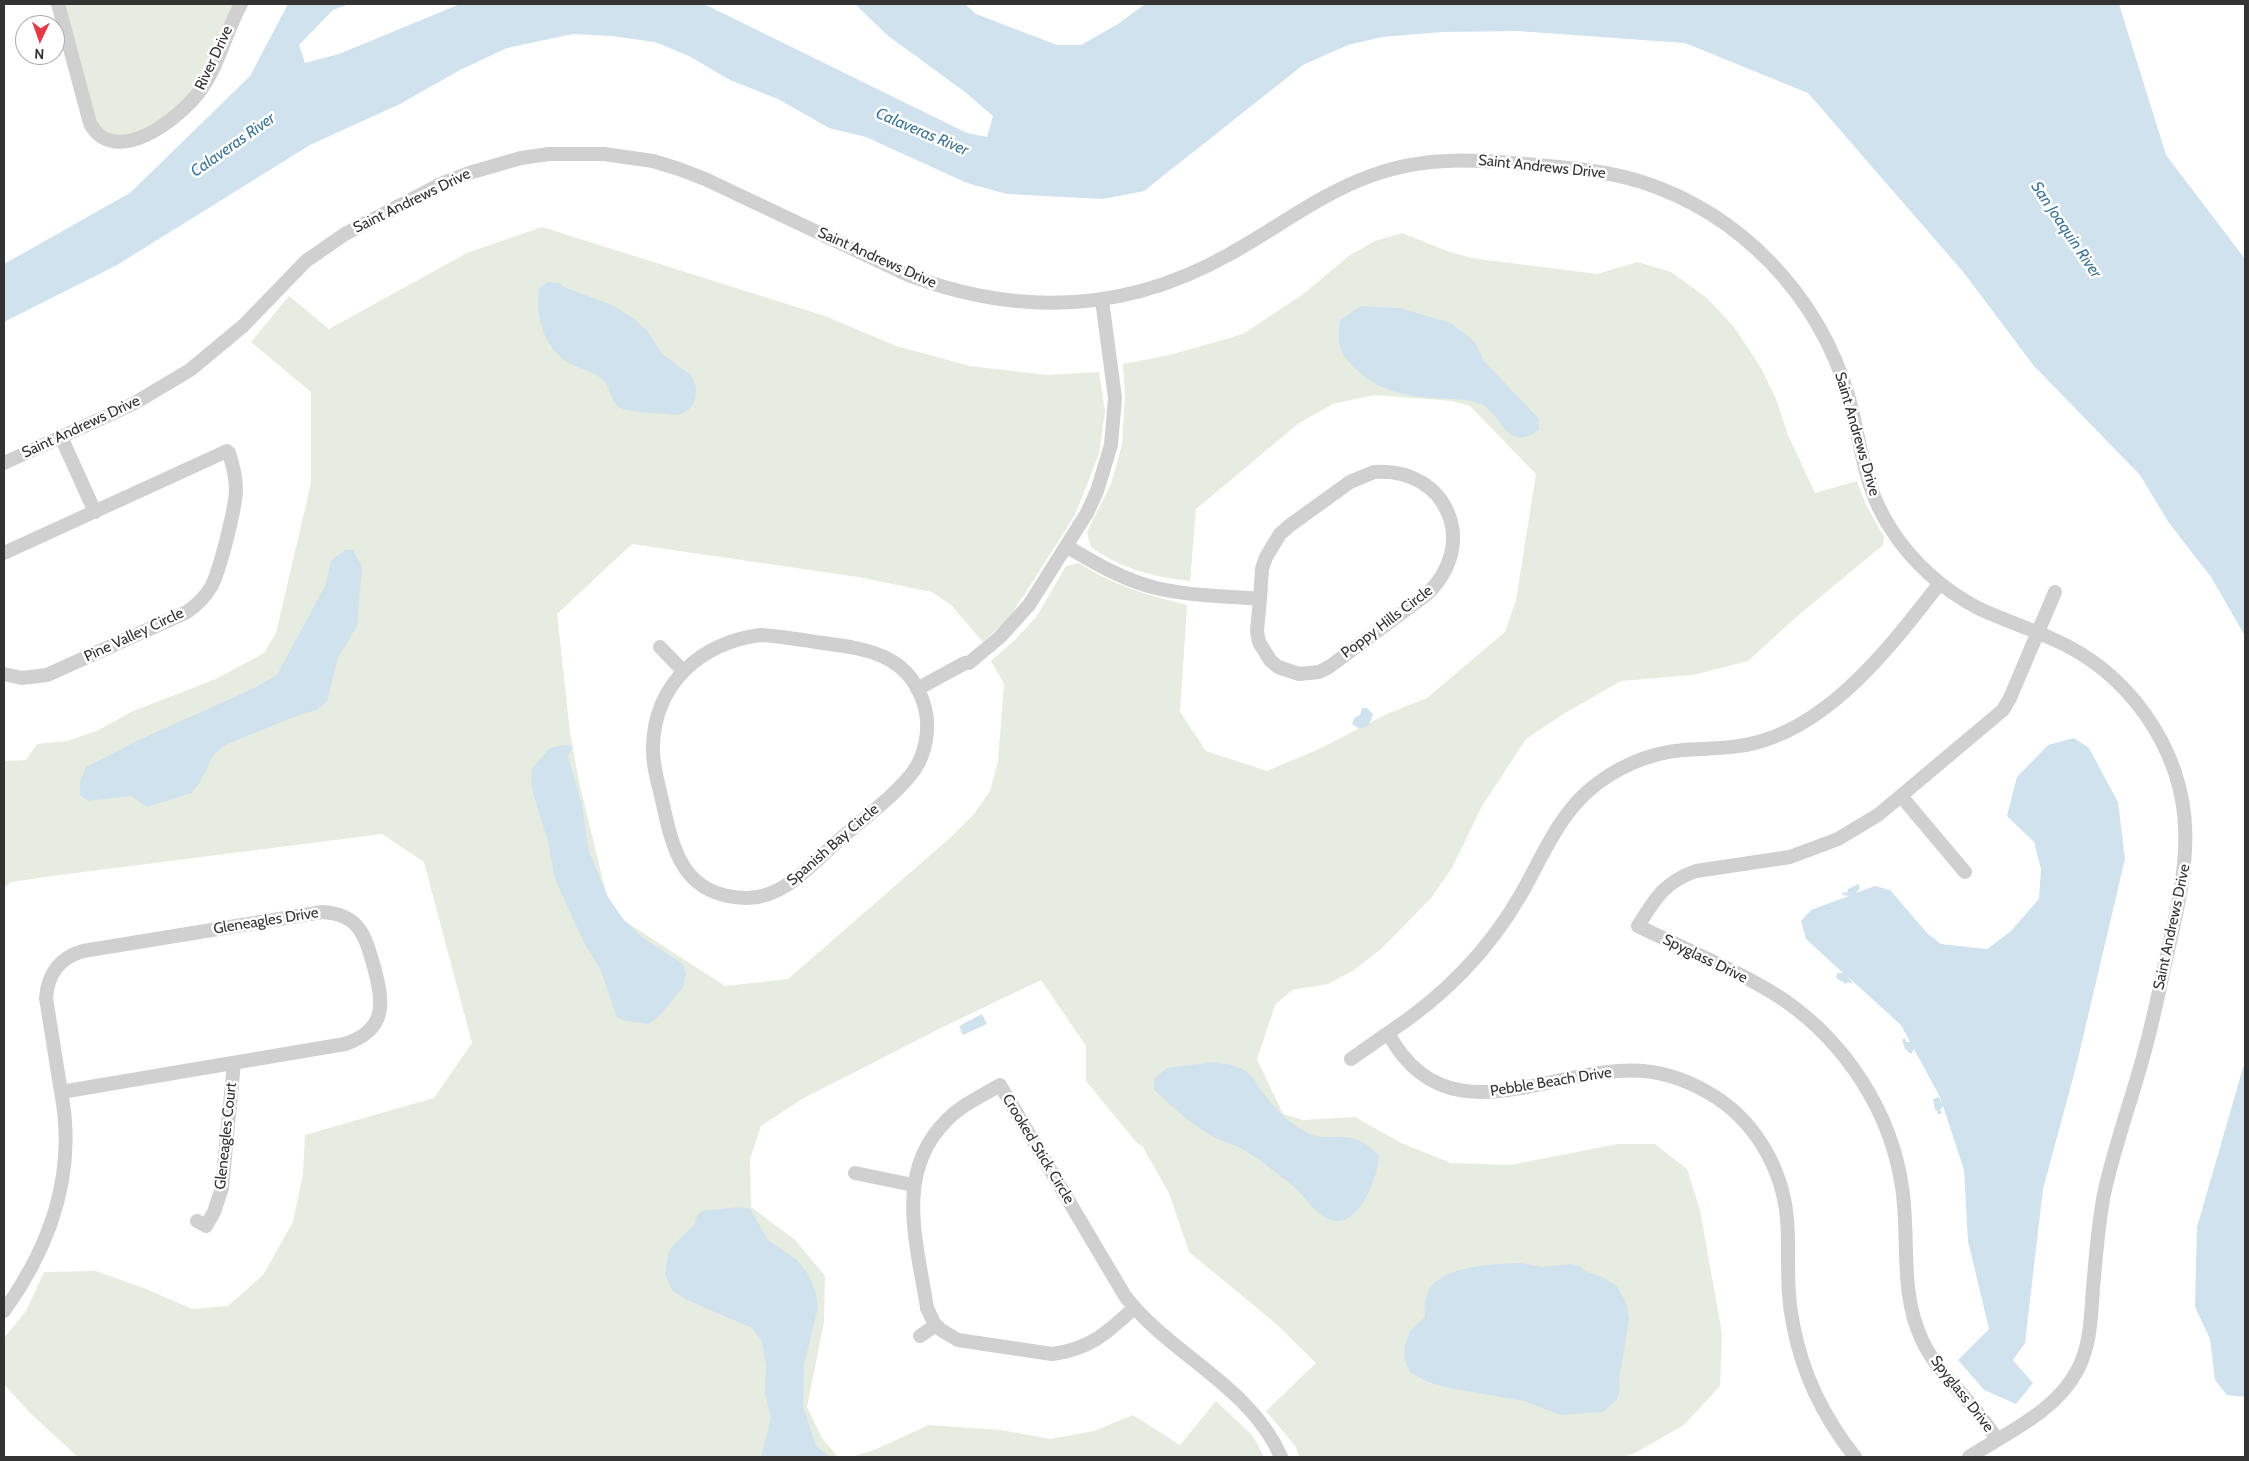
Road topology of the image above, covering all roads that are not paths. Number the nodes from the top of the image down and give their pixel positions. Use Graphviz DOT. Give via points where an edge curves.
graph roads {
  1 [pos="58,4"];
  2 [pos="241,4"];
  3 [pos="1102,300"];
  4 [pos="61,437"];
  5 [pos="4,463"];
  6 [pos="95,512"];
  7 [pos="1066,546"];
  8 [pos="4,553"];
  9 [pos="1940,583"];
  10 [pos="2055,592"];
  11 [pos="1260,599"];
  12 [pos="2038,633"];
  13 [pos="660,647"];
  14 [pos="683,671"];
  15 [pos="4,674"];
  16 [pos="918,689"];
  17 [pos="1901,796"];
  18 [pos="1965,872"];
  19 [pos="1388,1033"];
  20 [pos="1351,1059"];
  21 [pos="234,1063"];
  22 [pos="61,1092"];
  23 [pos="855,1173"];
  24 [pos="913,1185"];
  25 [pos="198,1221"];
  26 [pos="1134,1308"];
  27 [pos="4,1311"];
  28 [pos="936,1325"];
  29 [pos="920,1336"];
  30 [pos="1997,1439"];
  31 [pos="1281,1457"];
  32 [pos="1855,1457"];
  33 [pos="1969,1457"];
  1 -- 2 [label="street, River Drive" via="86,113 96,133 119,142 142,137 166,124 197,95 210,75"];
  3 -- 4 [label="street, Saint Andrews Drive" via="1038,303 964,294 908,275 679,169 653,161 604,154 549,154 512,160 468,173 345,234 306,261 243,326 190,370 133,404"];
  3 -- 7 [label="street" via="1115,398 1111,445 1097,491"];
  3 -- 9 [label="street, Saint Andrews Drive" via="1156,287 1200,270 1348,185 1421,162 1472,159 1585,169 1639,181 1685,200 1732,228 1769,261 1804,303 1819,326 1842,376 1862,461 1878,506 1904,547"];
  4 -- 5 [label="street, Saint Andrews Drive"];
  4 -- 6 [label="street"];
  6 -- 8 [label="street, Pine Valley Circle"];
  6 -- 15 [label="street, Pine Valley Circle" via="227,451 229,453 235,475 234,504 216,576 206,595 196,605 187,612 47,675 22,678"];
  7 -- 11 [label="street" via="1113,573 1155,588"];
  7 -- 16 [label="street" via="1029,604 1000,637 970,663"];
  9 -- 12 [label="street, Saint Andrews Drive" via="1977,607"];
  9 -- 19 [label="street" via="1868,671 1800,724 1742,746 1682,750 1642,759 1622,768 1588,792 1560,823 1516,902 1484,950 1439,997"];
  10 -- 12 [label="street, Spyglass Drive"];
  11 -- 11 [label="street, Poppy Hills Circle" via="1262,569 1280,534 1362,476 1386,472 1411,476 1432,490 1447,510 1454,536 1453,552 1436,586 1319,672 1289,672 1270,660 1263,651 1257,631"];
  12 -- 17 [label="street, Spyglass Drive" via="2002,710"];
  12 -- 30 [label="street, Saint Andrews Drive" via="2074,650 2100,668 2129,694 2157,732 2176,775 2182,798 2186,860 2145,1052 2106,1185 2097,1242 2090,1328 2083,1360 2055,1400"];
  13 -- 14 [label="street"];
  14 -- 16 [label="street, Spanish Bay Circle" via="700,656 729,642 752,636 775,636 876,652 901,668"];
  14 -- 16 [label="street, Spanish Bay Circle" via="658,713 653,746 670,838 680,862 698,882 710,890 737,897 764,896 790,884 905,782 915,769 925,743 926,713"];
  17 -- 18 [label="street"];
  17 -- 30 [label="street, Spyglass Drive" via="1858,828 1816,848 1766,862 1696,871 1682,876 1663,889 1638,926 1783,1000 1824,1034 1858,1075 1882,1117 1897,1163 1905,1216 1906,1278 1914,1319 1932,1359"];
  19 -- 20 [label="street"];
  19 -- 32 [label="street, Pebble Beach Drive" via="1413,1066 1455,1089 1504,1092 1604,1072 1639,1070 1677,1078 1696,1086 1742,1118 1765,1149 1782,1192 1787,1220 1788,1297 1799,1350 1828,1420"];
  21 -- 22 [label="street, Gleneagles Drive"];
  21 -- 22 [label="street, Gleneagles Drive" via="345,1044 371,1029 379,1015 381,993 367,942 350,919 322,912 84,951 64,960 50,976 46,998"];
  21 -- 25 [label="street, Gleneagles Court" via="222,1188 206,1226"];
  22 -- 27 [label="street, Gleneagles Drive" via="67,1133 60,1196 46,1237"];
  23 -- 24 [label="street"];
  24 -- 26 [label="street, Crooked Stick Circle" via="920,1159 935,1132 959,1109 1000,1085"];
  24 -- 28 [label="street, Crooked Stick Circle" via="913,1215 927,1308"];
  26 -- 28 [label="street" via="1090,1344 1052,1354 958,1340"];
  26 -- 31 [label="street, Crooked Stick Circle" via="1243,1402 1258,1419"];
  28 -- 29 [label="street"];
  30 -- 33 [label="street, Saint Andrews Drive"];
}
